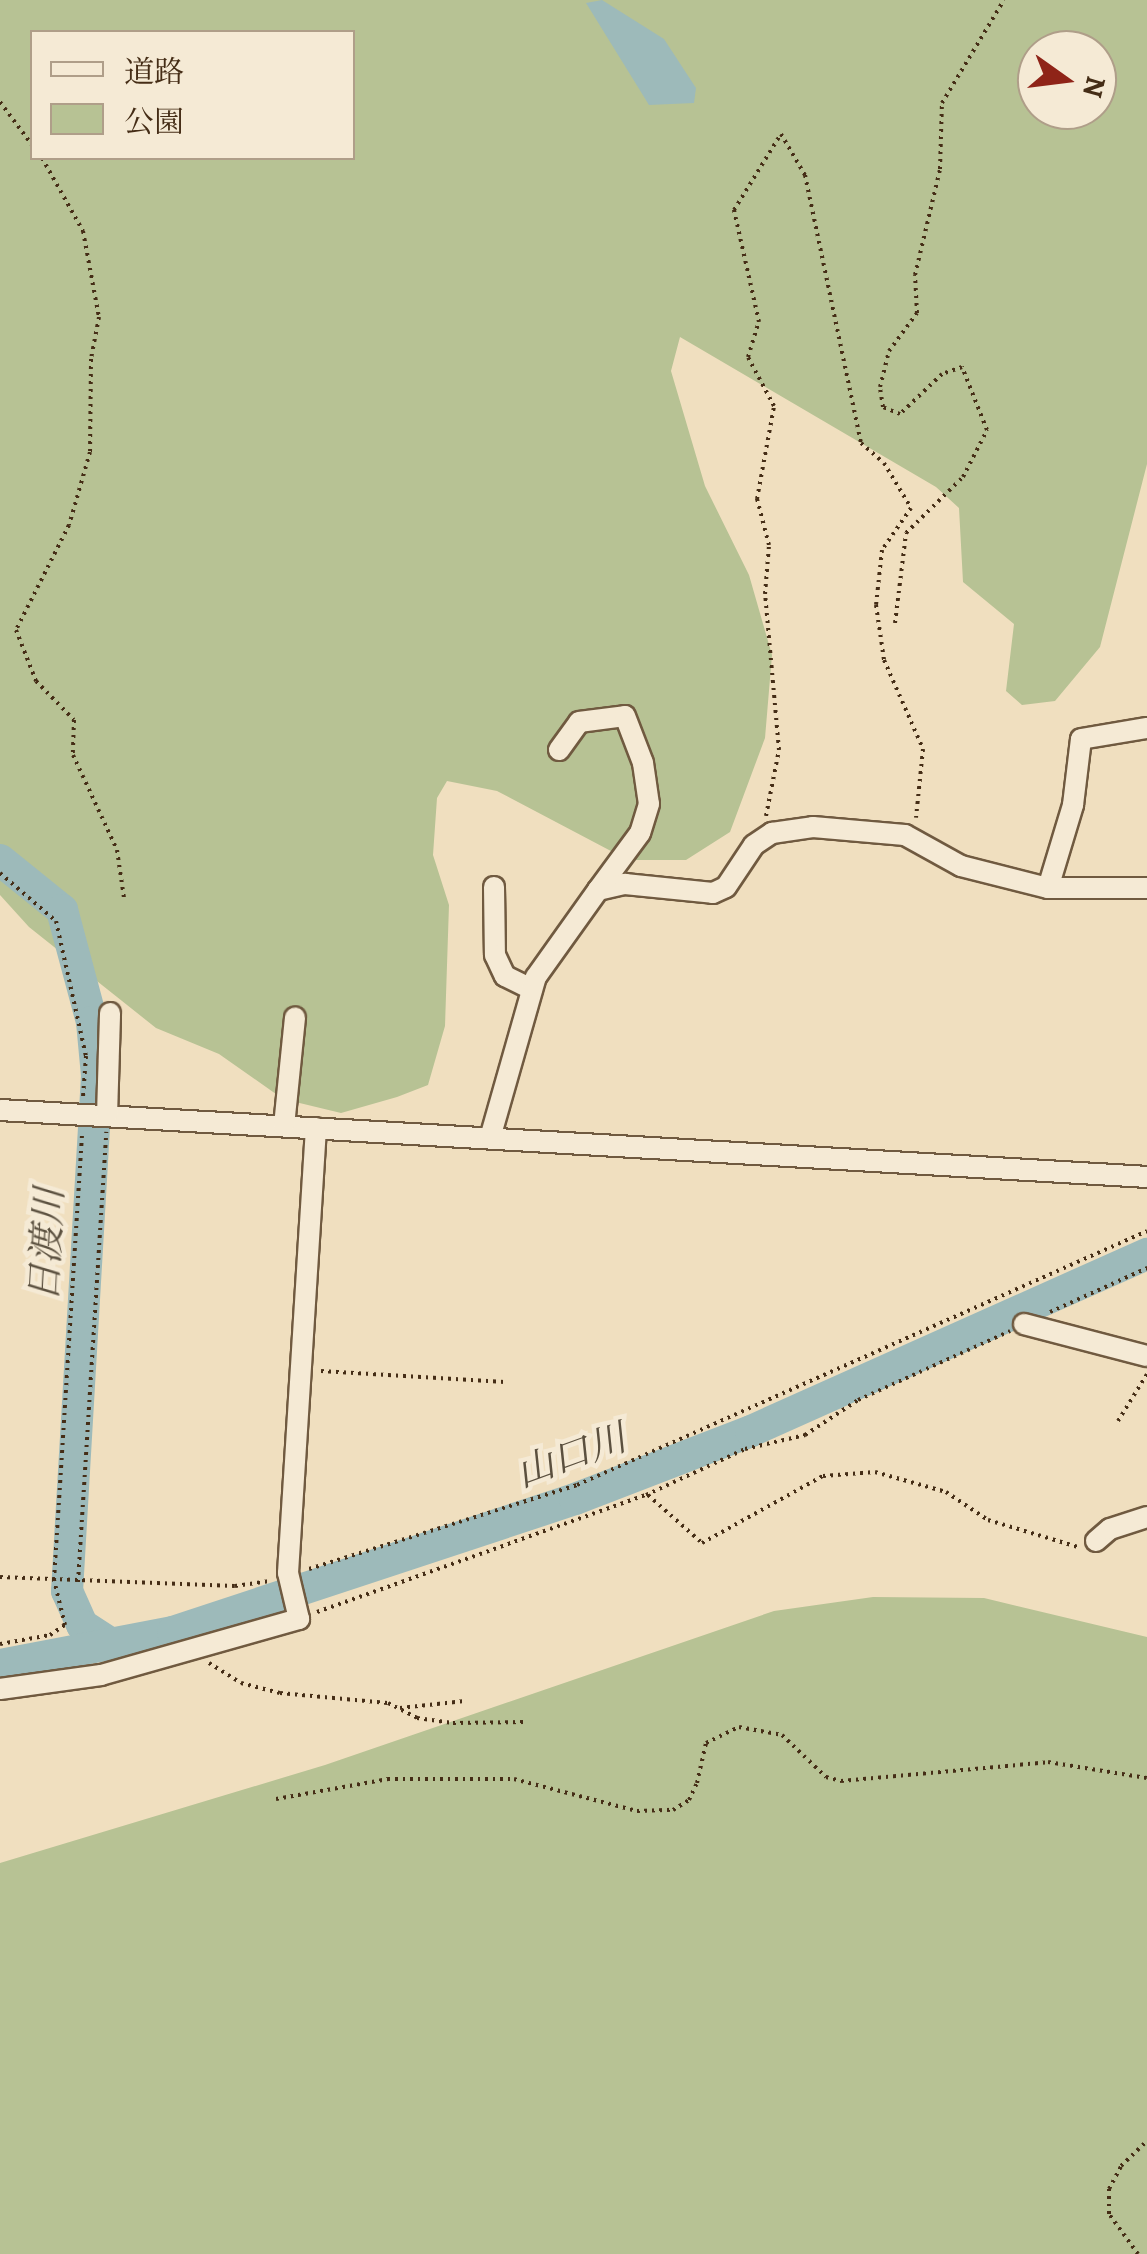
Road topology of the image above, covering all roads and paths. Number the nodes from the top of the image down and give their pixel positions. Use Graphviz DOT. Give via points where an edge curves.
graph roads {
  1 [pos="1004,0"];
  2 [pos="0,102"];
  3 [pos="30,142"];
  4 [pos="43,160"];
  5 [pos="895,623"];
  6 [pos="1147,728"];
  7 [pos="560,750"];
  8 [pos="913,839"];
  9 [pos="761,840"];
  10 [pos="0,872"];
  11 [pos="494,887"];
  12 [pos="1048,888"];
  13 [pos="1147,888"];
  14 [pos="598,890"];
  15 [pos="124,898"];
  16 [pos="532,988"];
  17 [pos="110,1013"];
  18 [pos="295,1018"];
  19 [pos="0,1110"];
  20 [pos="94,1115"];
  21 [pos="284,1126"];
  22 [pos="316,1128"];
  23 [pos="490,1138"];
  24 [pos="1147,1178"];
  25 [pos="1147,1230"];
  26 [pos="1147,1268"];
  27 [pos="1024,1324"];
  28 [pos="1147,1356"];
  29 [pos="301,1370"];
  30 [pos="1147,1374"];
  31 [pos="505,1382"];
  32 [pos="1118,1421"];
  33 [pos="648,1494"];
  34 [pos="1147,1517"];
  35 [pos="1096,1541"];
  36 [pos="0,1577"];
  37 [pos="288,1579"];
  38 [pos="56,1580"];
  39 [pos="75,1582"];
  40 [pos="298,1616"];
  41 [pos="0,1644"];
  42 [pos="194,1650"];
  43 [pos="0,1689"];
  44 [pos="465,1701"];
  45 [pos="400,1708"];
  46 [pos="524,1722"];
  47 [pos="1147,1778"];
  48 [pos="276,1798"];
  49 [pos="1147,2140"];
  50 [pos="1138,2254"];
  1 -- 5 [label="path" via="940,110 940,169 915,275 917,313 889,351 880,388 884,407 900,414 942,374 962,367 987,430 963,477 906,533"];
  2 -- 3 [label="path"];
  4 -- 15 [label="path" via="83,230 99,317 91,360 90,452 69,524 16,630 36,681 74,720 73,755 117,850"];
  6 -- 12 [label="street" via="1081,740 1073,805"];
  7 -- 14 [label="street" via="578,722 625,716 643,763 649,804 640,833"];
  8 -- 9 [label="street" via="813,827"];
  8 -- 9 [label="path" via="924,749 884,660 876,604 882,550 911,508 884,463 860,443 805,175 781,134 734,210 759,322 748,357 774,406 758,498 769,546 765,594 779,750"];
  8 -- 12 [label="street" via="961,866"];
  9 -- 14 [label="street" via="726,887 714,892 625,884"];
  10 -- 20 [label="path" via="56,920"];
  11 -- 16 [label="street" via="495,955 505,976"];
  12 -- 13 [label="street"];
  14 -- 16 [label="street"];
  16 -- 23 [label="street"];
  17 -- 20 [label="street"];
  18 -- 21 [label="street"];
  19 -- 20 [label="street"];
  20 -- 21 [label="street"];
  20 -- 38 [label="path"];
  20 -- 39 [label="path"];
  21 -- 22 [label="street"];
  22 -- 23 [label="street"];
  22 -- 29 [label="street"];
  23 -- 24 [label="street"];
  25 -- 37 [label="path" via="577,1485"];
  26 -- 27 [label="path"];
  27 -- 28 [label="street"];
  27 -- 33 [label="path" via="858,1400 805,1435 745,1450"];
  29 -- 31 [label="path"];
  29 -- 37 [label="street"];
  30 -- 32 [label="path"];
  33 -- 35 [label="path" via="702,1543 823,1476 875,1472 946,1492 1018,1530 1079,1547"];
  33 -- 40 [label="path"];
  34 -- 35 [label="street" via="1110,1528"];
  36 -- 38 [label="path"];
  37 -- 39 [label="path" via="235,1586"];
  37 -- 40 [label="street"];
  38 -- 39 [label="path"];
  38 -- 41 [label="path" via="65,1625 50,1635"];
  40 -- 42 [label="street"];
  42 -- 43 [label="street" via="101,1674"];
  42 -- 45 [label="path" via="241,1683"];
  44 -- 45 [label="path"];
  45 -- 46 [label="path" via="453,1723"];
  47 -- 48 [label="path" via="1048,1762 841,1781 826,1777 782,1734 740,1727 706,1743 689,1800 672,1810 637,1810 514,1779 388,1779"];
  49 -- 50 [label="path" via="1109,2189 1109,2214"];
}
